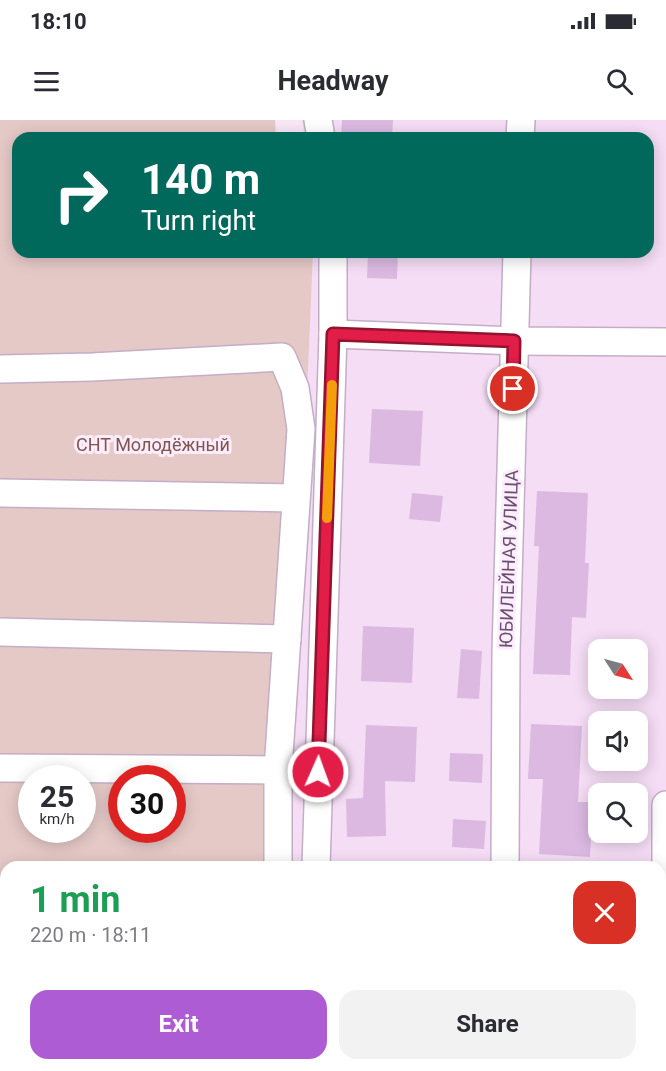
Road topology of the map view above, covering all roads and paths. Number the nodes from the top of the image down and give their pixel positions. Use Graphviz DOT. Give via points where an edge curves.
graph roads {
  1 [pos="333,258"];
  2 [pos="517,258"];
  3 [pos="333,334"];
  4 [pos="514,341"];
  5 [pos="666,342"];
  6 [pos="0,369"];
  7 [pos="0,494"];
  8 [pos="295,498"];
  9 [pos="0,632"];
  10 [pos="287,639"];
  11 [pos="0,768"];
  12 [pos="278,770"];
  13 [pos="666,805"];
  14 [pos="278,861"];
  15 [pos="316,861"];
  16 [pos="505,861"];
  17 [pos="666,1023"];
  1 -- 3 [label="street"];
  2 -- 4 [label="street, ЮБИЛЕЙНАЯ УЛИЦА"];
  3 -- 4 [label="street"];
  3 -- 15 [label="street"];
  4 -- 5 [label="street"];
  4 -- 16 [label="street, ЮБИЛЕЙНАЯ УЛИЦА"];
  6 -- 8 [label="street" via="282,357 295,388 301,429"];
  7 -- 8 [label="street"];
  8 -- 10 [label="street"];
  9 -- 10 [label="street"];
  10 -- 12 [label="street"];
  11 -- 12 [label="street"];
  12 -- 14 [label="street"];
  13 -- 17 [label="street"];
}
